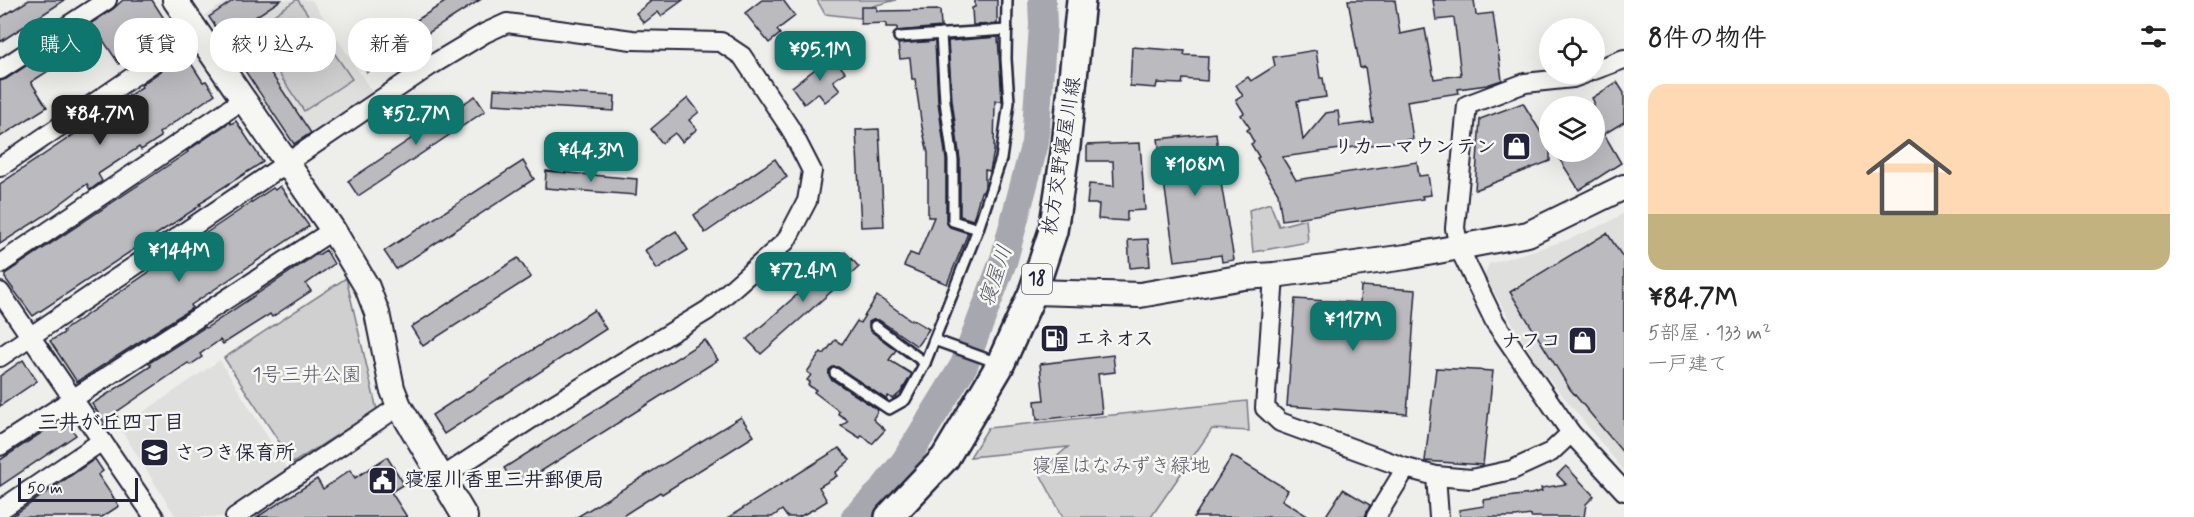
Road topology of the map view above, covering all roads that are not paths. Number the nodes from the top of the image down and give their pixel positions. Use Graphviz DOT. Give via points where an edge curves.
graph roads {
  1 [pos="106,0"];
  2 [pos="175,0"];
  3 [pos="1007,0"];
  4 [pos="1081,0"];
  5 [pos="187,18"];
  6 [pos="1007,30"];
  7 [pos="198,34"];
  8 [pos="941,34"];
  9 [pos="899,37"];
  10 [pos="1624,59"];
  11 [pos="1605,66"];
  12 [pos="0,70"];
  13 [pos="140,72"];
  14 [pos="1539,82"];
  15 [pos="244,99"];
  16 [pos="288,163"];
  17 [pos="0,167"];
  18 [pos="1624,187"];
  19 [pos="978,229"];
  20 [pos="333,230"];
  21 [pos="1459,248"];
  22 [pos="0,264"];
  23 [pos="1274,275"];
  24 [pos="0,292"];
  25 [pos="1033,292"];
  26 [pos="875,326"];
  27 [pos="30,337"];
  28 [pos="934,340"];
  29 [pos="0,357"];
  30 [pos="990,360"];
  31 [pos="925,363"];
  32 [pos="835,373"];
  33 [pos="73,398"];
  34 [pos="399,406"];
  35 [pos="1571,433"];
  36 [pos="102,441"];
  37 [pos="0,446"];
  38 [pos="1406,468"];
  39 [pos="1436,476"];
  40 [pos="441,478"];
  41 [pos="1624,491"];
  42 [pos="0,510"];
  43 [pos="149,515"];
  44 [pos="235,517"];
  45 [pos="465,517"];
  46 [pos="890,517"];
  47 [pos="1376,517"];
  48 [pos="1439,517"];
  1 -- 12 [label="street"];
  2 -- 5 [label="street"];
  3 -- 6 [label="lane"];
  4 -- 25 [label="main road, 枚方交野寝屋川線 / 18" via="1053,231"];
  6 -- 8 [label="lane"];
  6 -- 19 [label="lane" via="1009,102 1001,159"];
  7 -- 15 [label="street"];
  8 -- 9 [label="lane"];
  8 -- 19 [label="lane" via="953,160 953,222"];
  10 -- 11 [label="street"];
  13 -- 17 [label="street"];
  14 -- 21 [label="street" via="1467,105 1455,228"];
  15 -- 16 [label="street"];
  15 -- 22 [label="street"];
  16 -- 20 [label="street"];
  16 -- 27 [label="street"];
  16 -- 40 [label="street" via="430,66 507,23 632,40 721,42 742,56 790,128 812,171 807,201 786,241 708,310"];
  18 -- 21 [label="street" via="1528,234"];
  19 -- 28 [label="lane"];
  20 -- 33 [label="street"];
  20 -- 34 [label="street" via="367,287"];
  21 -- 23 [label="street"];
  21 -- 35 [label="street" via="1495,322"];
  23 -- 25 [label="street" via="1140,295"];
  23 -- 38 [label="street" via="1265,408 1280,422"];
  24 -- 27 [label="street"];
  25 -- 30 [label="main road, 枚方交野寝屋川線 / 18"];
  26 -- 31 [label="lane"];
  27 -- 29 [label="street"];
  27 -- 33 [label="street"];
  28 -- 30 [label="lane"];
  28 -- 31 [label="lane"];
  30 -- 46 [label="main road, 枚方交野寝屋川線 / 18" via="945,458"];
  31 -- 32 [label="lane" via="905,400 889,409"];
  33 -- 36 [label="street"];
  33 -- 37 [label="street"];
  34 -- 40 [label="street"];
  34 -- 44 [label="street"];
  35 -- 39 [label="street" via="1551,452 1512,470 1471,479"];
  35 -- 41 [label="street"];
  36 -- 42 [label="street"];
  36 -- 43 [label="street"];
  38 -- 39 [label="street"];
  38 -- 47 [label="street"];
  39 -- 48 [label="street"];
  40 -- 45 [label="street"];
}
